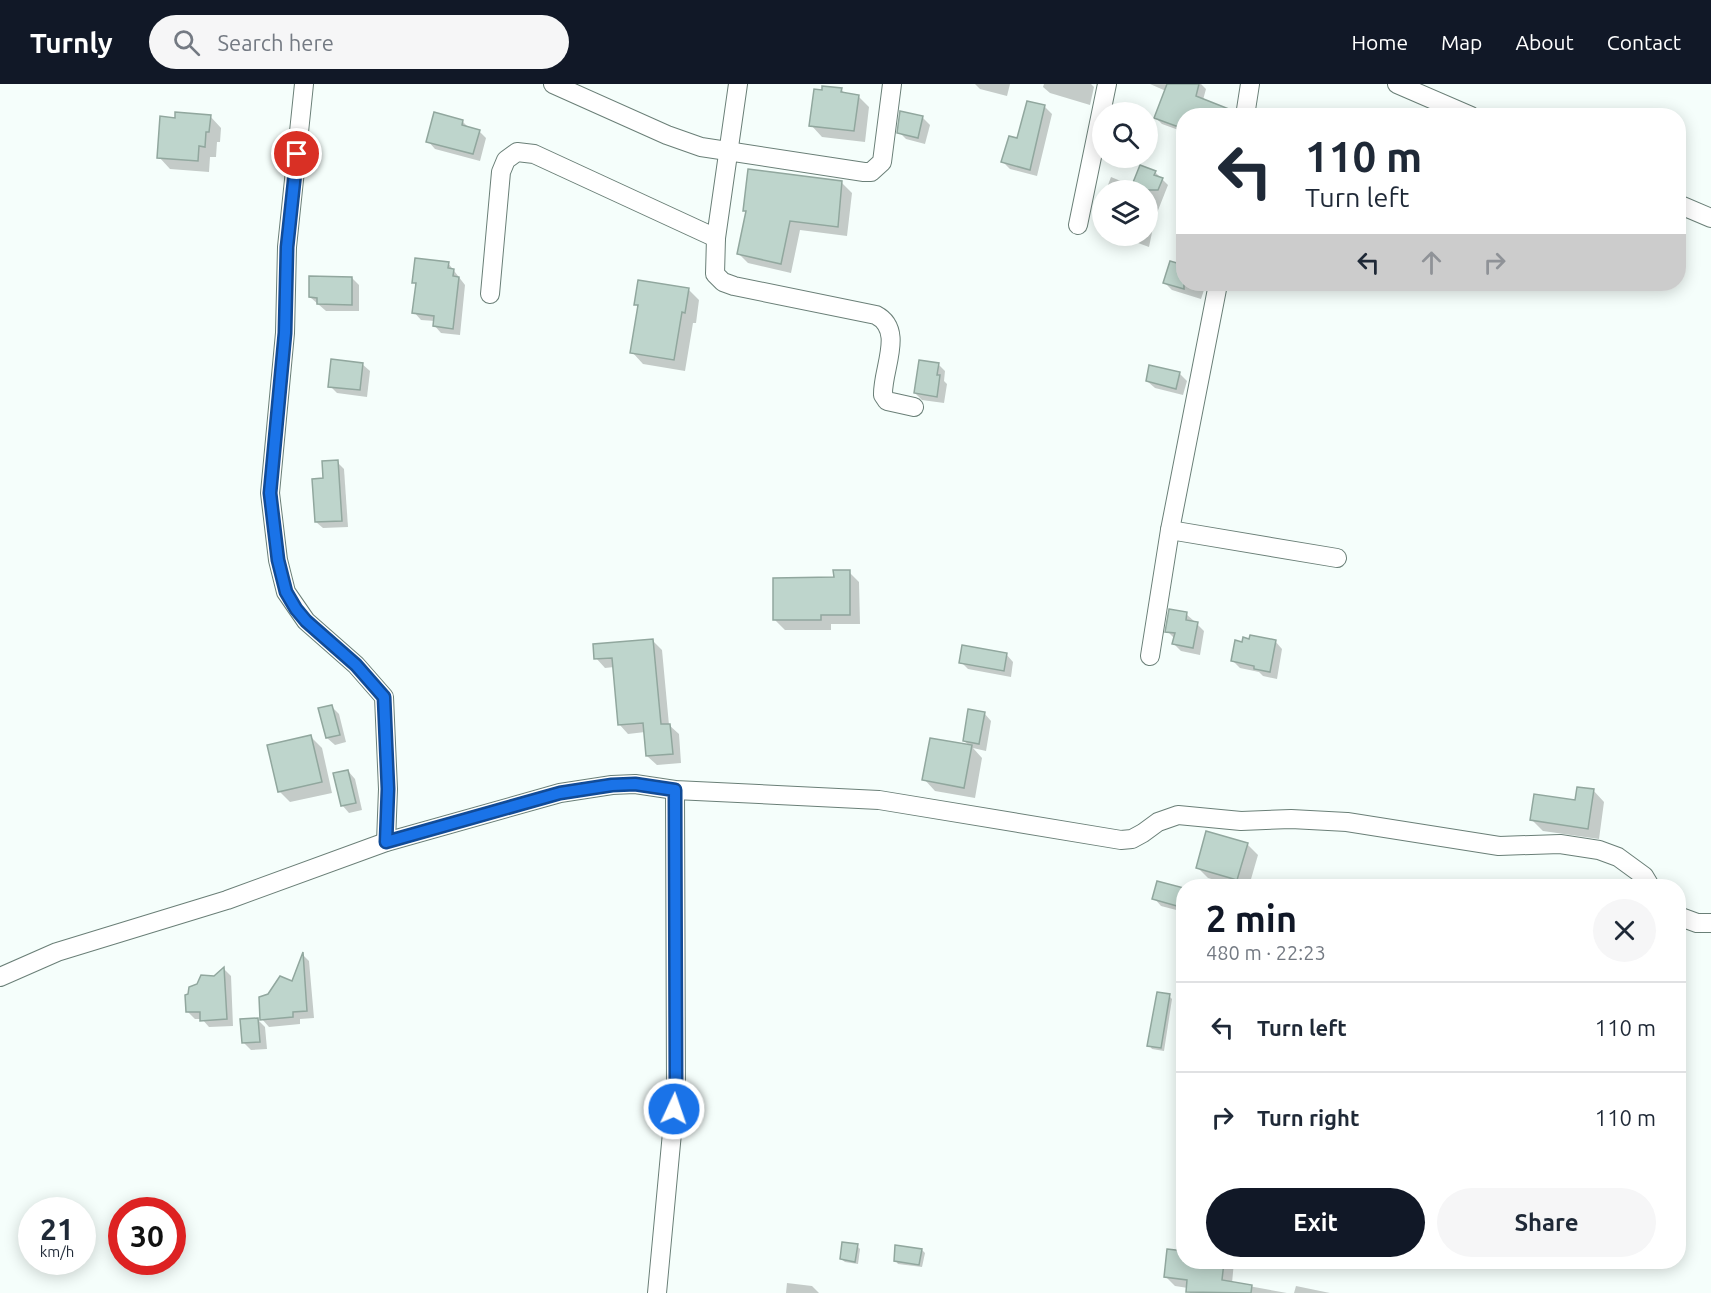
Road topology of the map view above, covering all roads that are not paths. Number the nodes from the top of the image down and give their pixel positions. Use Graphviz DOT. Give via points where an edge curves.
graph roads {
  1 [pos="304,84"];
  2 [pos="554,84"];
  3 [pos="738,84"];
  4 [pos="892,84"];
  5 [pos="1107,84"];
  6 [pos="1250,84"];
  7 [pos="1397,84"];
  8 [pos="1246,108"];
  9 [pos="1452,108"];
  10 [pos="728,151"];
  11 [pos="1686,207"];
  12 [pos="1711,218"];
  13 [pos="1078,225"];
  14 [pos="717,238"];
  15 [pos="1217,291"];
  16 [pos="490,294"];
  17 [pos="914,407"];
  18 [pos="1170,530"];
  19 [pos="1337,558"];
  20 [pos="1150,656"];
  21 [pos="675,790"];
  22 [pos="386,842"];
  23 [pos="1646,879"];
  24 [pos="1686,919"];
  25 [pos="1711,922"];
  26 [pos="0,977"];
  27 [pos="657,1293"];
  1 -- 22 [label="street" via="287,247 285,333 270,493 286,592 306,621 356,665 384,697"];
  2 -- 10 [label="street" via="684,142"];
  3 -- 10 [label="street"];
  4 -- 10 [label="street" via="882,162 871,172"];
  5 -- 13 [label="street"];
  6 -- 8 [label="street"];
  7 -- 9 [label="street"];
  10 -- 14 [label="street"];
  11 -- 12 [label="street"];
  14 -- 16 [label="street" via="534,154 517,152 506,160 501,172"];
  14 -- 17 [label="street" via="714,270 723,282 884,319 891,338 883,394 887,401"];
  15 -- 18 [label="street"];
  18 -- 19 [label="street"];
  18 -- 20 [label="street"];
  21 -- 22 [label="street" via="635,784 560,793"];
  21 -- 23 [label="street" via="879,800 1121,840 1132,839 1158,822 1178,815 1241,821 1347,822 1499,846 1560,844 1599,850 1618,857"];
  21 -- 27 [label="street" via="676,1090"];
  22 -- 26 [label="street" via="226,900 57,952"];
  24 -- 25 [label="street"];
}
